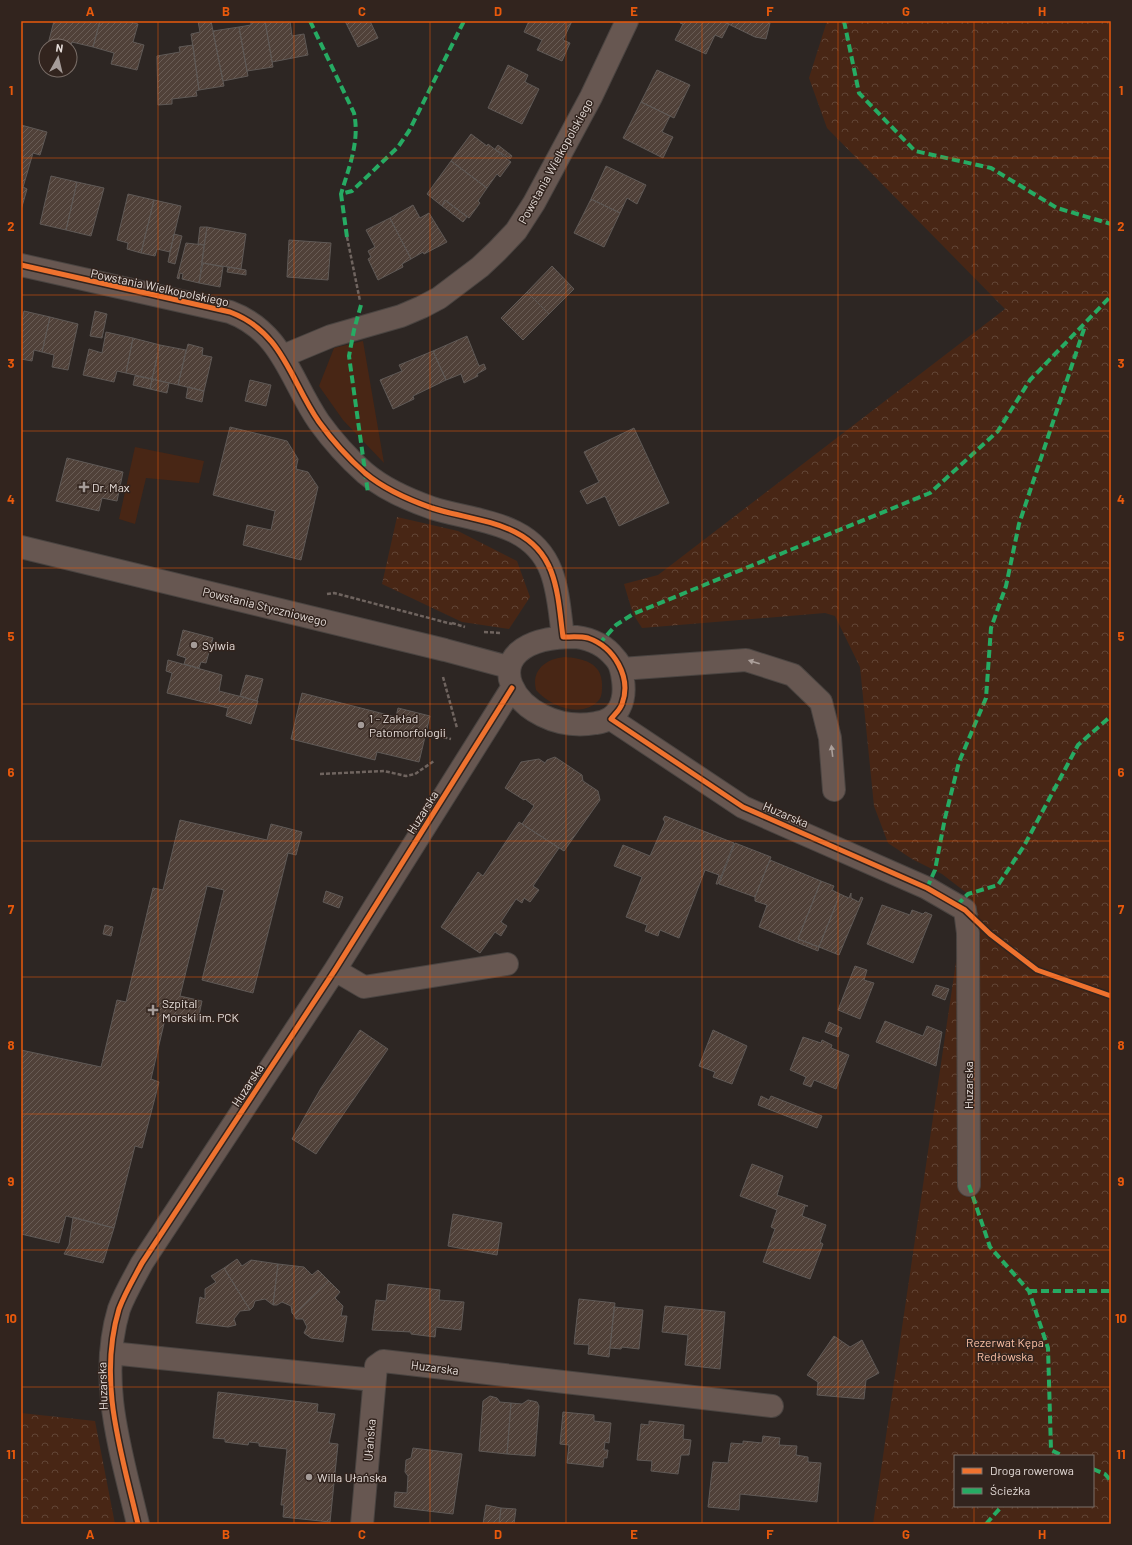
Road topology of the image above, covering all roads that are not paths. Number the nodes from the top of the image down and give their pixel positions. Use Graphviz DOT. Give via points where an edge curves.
graph roads {
  1 [pos="627,21"];
  2 [pos="21,265"];
  3 [pos="283,356"];
  4 [pos="21,546"];
  5 [pos="563,637"];
  6 [pos="621,669"];
  7 [pos="510,678"];
  8 [pos="611,719"];
  9 [pos="834,790"];
  10 [pos="507,964"];
  11 [pos="335,970"];
  12 [pos="968,1185"];
  13 [pos="111,1352"];
  14 [pos="374,1380"];
  15 [pos="772,1406"];
  16 [pos="138,1524"];
  17 [pos="362,1524"];
  1 -- 3 [label="street, Powstania Wielkopolskiego" via="591,97 534,203 516,231 497,251 439,298 422,307 331,336"];
  2 -- 3 [label="street, Powstania Wielkopolskiego" via="230,312 250,321 261,330"];
  3 -- 5 [label="street, Powstania Wielkopolskiego" via="318,421 366,474 378,483 432,508 501,526 521,535 536,547 551,571 555,584"];
  4 -- 7 [label="street, Powstania Styczniowego" via="445,650"];
  5 -- 6 [label="street" via="588,638 599,644 616,659"];
  5 -- 7 [label="street" via="550,638 526,646 514,655"];
  6 -- 8 [label="street" via="624,692 622,703"];
  9 -- 6 [label="street, one-way" via="830,738 821,702 793,675 746,660"];
  7 -- 8 [label="street" via="528,707 552,719 582,724"];
  7 -- 11 [label="street, Huzarska"];
  8 -- 12 [label="street, Huzarska" via="743,807 927,888 965,910 968,932"];
  10 -- 11 [label="street" via="364,987"];
  11 -- 13 [label="street, Huzarska" via="142,1263 119,1309"];
  13 -- 14 [label="street, Huzarska"];
  13 -- 16 [label="street, Huzarska" via="110,1390 113,1419"];
  14 -- 15 [label="street, Huzarska" via="376,1366 384,1361"];
  14 -- 17 [label="street, Ułańska"];
}
